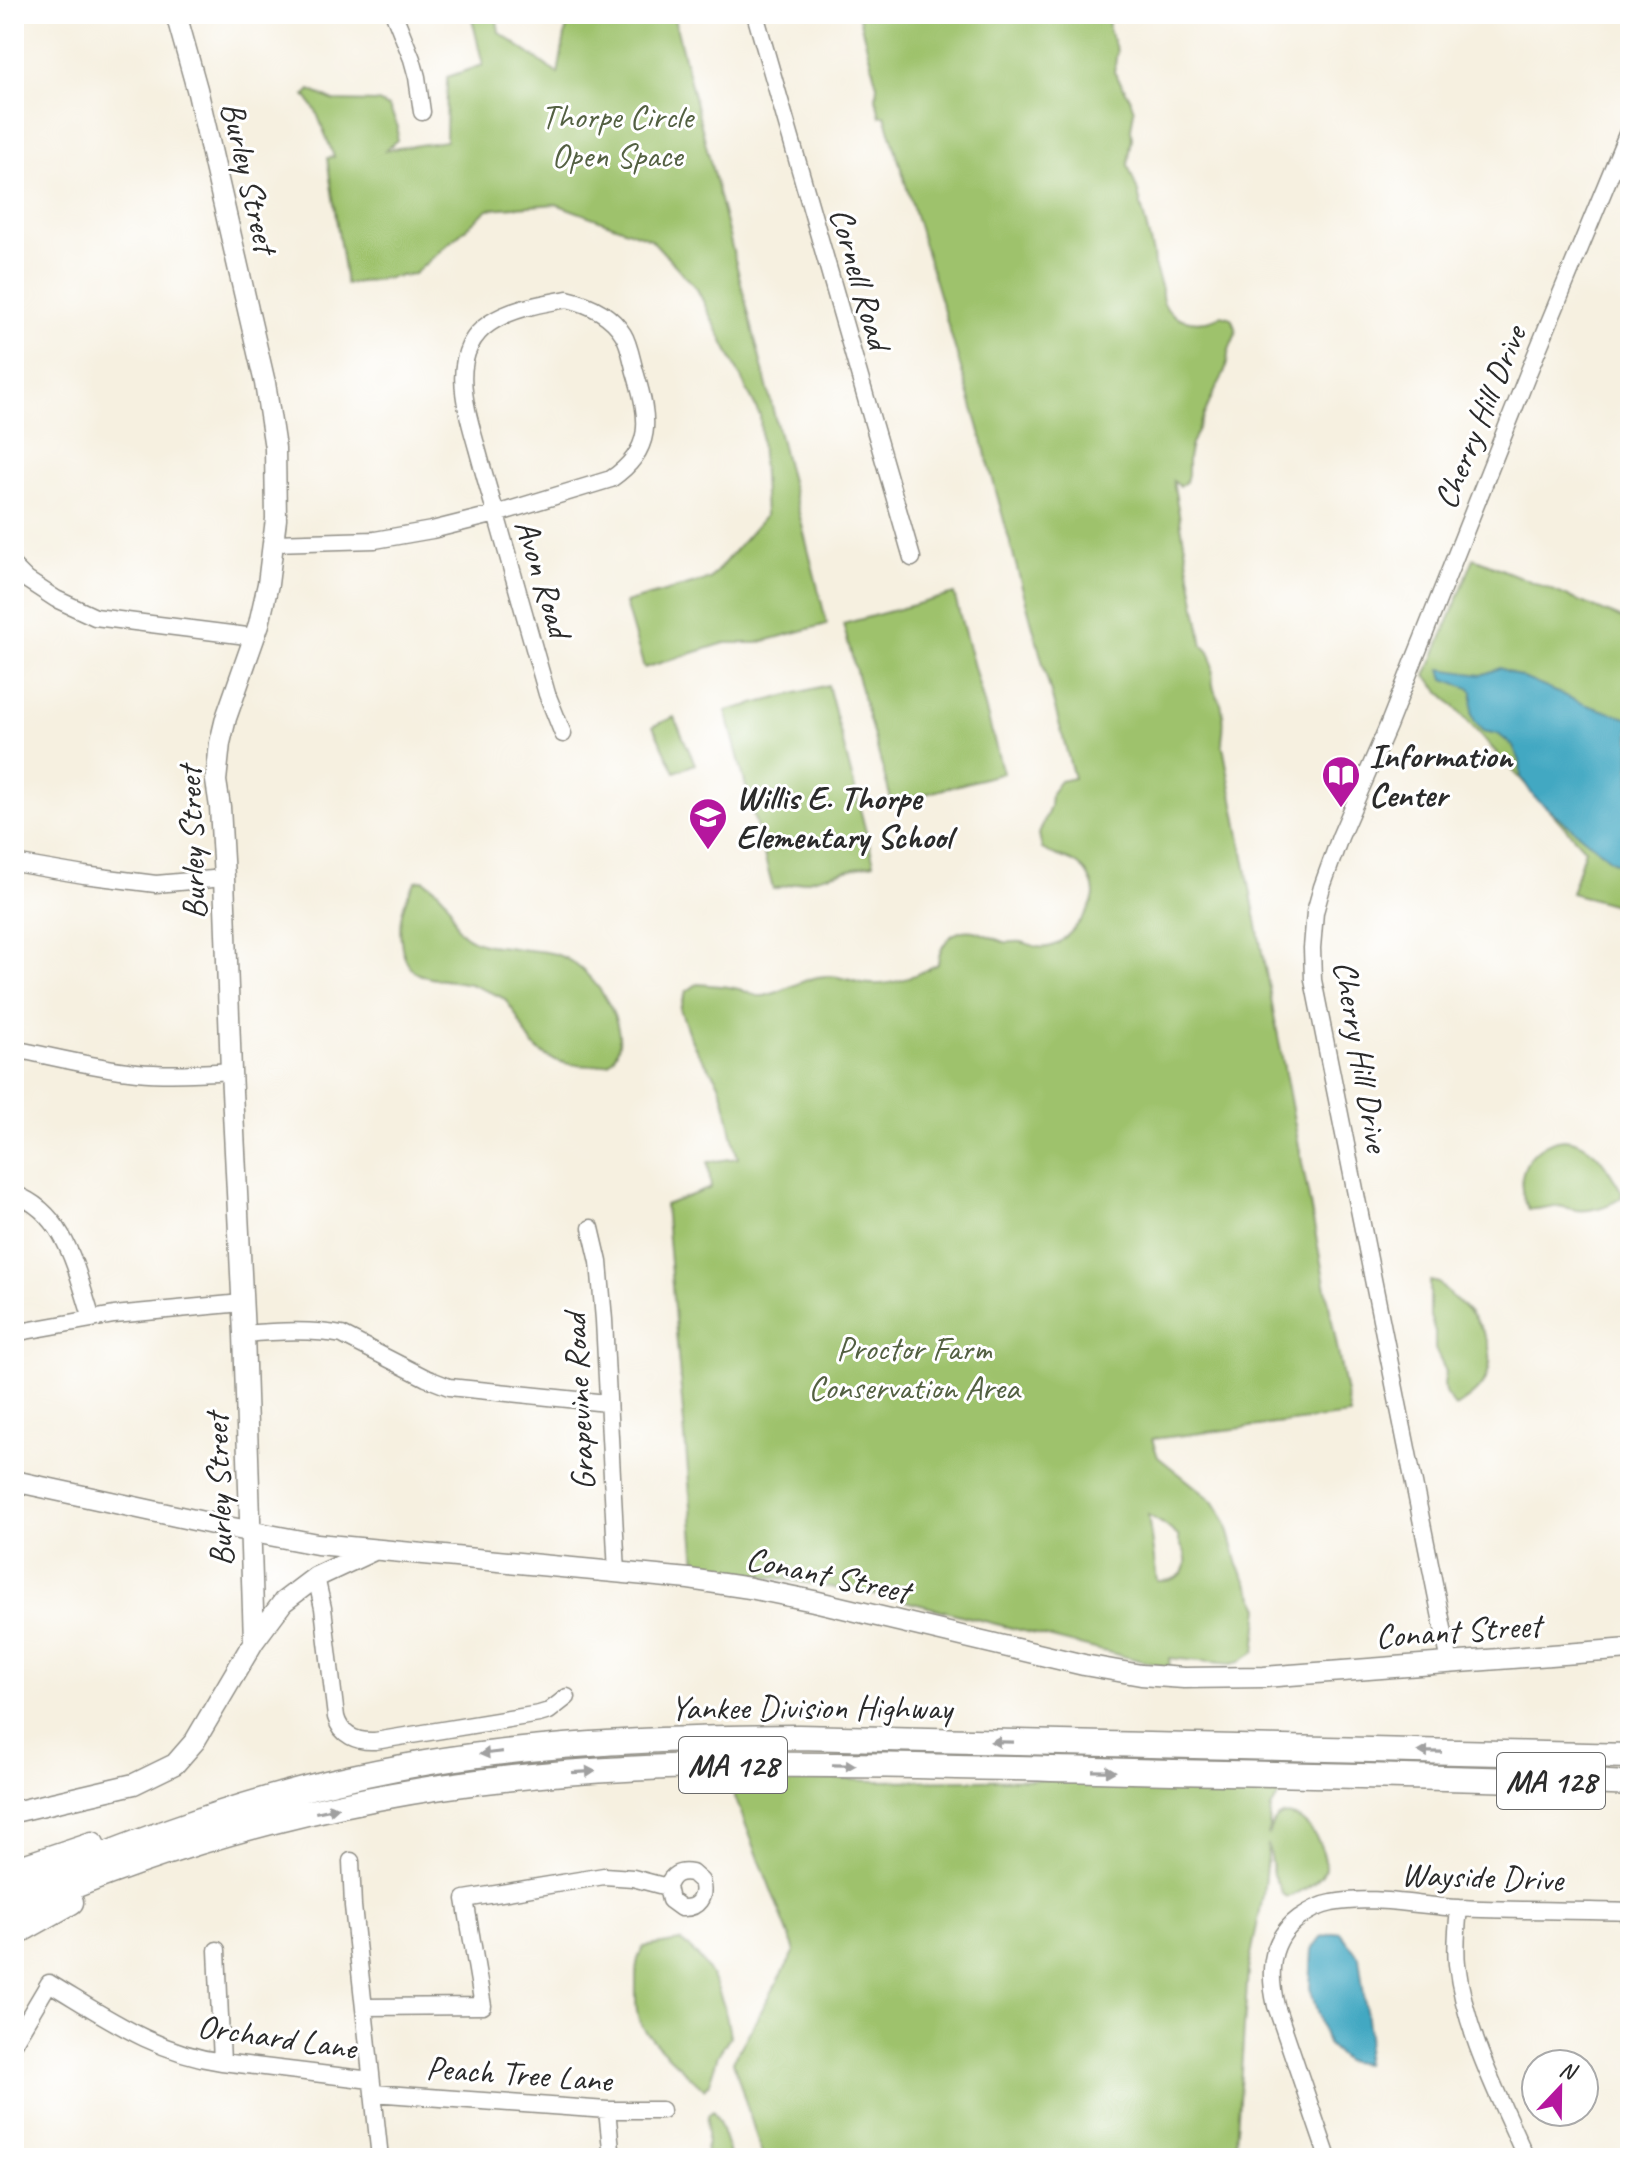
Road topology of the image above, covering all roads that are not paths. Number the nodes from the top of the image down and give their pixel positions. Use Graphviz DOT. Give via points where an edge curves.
graph roads {
  1 [pos="176,14"];
  2 [pos="394,14"];
  3 [pos="755,14"];
  4 [pos="422,112"];
  5 [pos="1630,127"];
  6 [pos="496,514"];
  7 [pos="273,543"];
  8 [pos="912,558"];
  9 [pos="14,567"];
  10 [pos="255,637"];
  11 [pos="563,734"];
  12 [pos="14,863"];
  13 [pos="224,878"];
  14 [pos="14,1049"];
  15 [pos="231,1071"];
  16 [pos="14,1194"];
  17 [pos="591,1228"];
  18 [pos="242,1303"];
  19 [pos="92,1319"];
  20 [pos="14,1333"];
  21 [pos="244,1334"];
  22 [pos="607,1403"];
  23 [pos="14,1481"];
  24 [pos="252,1530"];
  25 [pos="374,1550"];
  26 [pos="617,1573"];
  27 [pos="316,1577"];
  28 [pos="254,1641"];
  29 [pos="1630,1649"];
  30 [pos="1450,1663"];
  31 [pos="567,1697"];
  32 [pos="1630,1756"];
  33 [pos="1630,1784"];
  34 [pos="249,1804"];
  35 [pos="14,1812"];
  36 [pos="279,1820"];
  37 [pos="351,1861"];
  38 [pos="14,1870"];
  39 [pos="667,1887"];
  40 [pos="14,1891"];
  41 [pos="1459,1908"];
  42 [pos="14,1911"];
  43 [pos="1630,1912"];
  44 [pos="14,1934"];
  45 [pos="217,1950"];
  46 [pos="365,2007"];
  47 [pos="14,2042"];
  48 [pos="222,2062"];
  49 [pos="372,2086"];
  50 [pos="607,2110"];
  51 [pos="662,2110"];
  52 [pos="380,2158"];
  53 [pos="612,2158"];
  54 [pos="1328,2158"];
  55 [pos="1526,2158"];
  1 -- 7 [label="main road, Burley Street" via="265,383 275,448"];
  2 -- 4 [label="street" via="412,59"];
  3 -- 8 [label="street, Cornell Road"];
  5 -- 30 [label="street, Cherry Hill Drive" via="1340,837 1315,912 1313,980"];
  6 -- 6 [label="street" via="611,479 636,456 646,426 645,408 624,335 600,310 585,303 567,299 506,314 488,324 466,353 463,391"];
  6 -- 7 [label="street, Avon Road" via="375,540"];
  6 -- 11 [label="street, Avon Road"];
  7 -- 10 [label="main road, Burley Street"];
  9 -- 10 [label="street" via="56,599 95,617"];
  10 -- 13 [label="main road, Burley Street" via="220,743 216,781"];
  12 -- 13 [label="street" via="156,884"];
  13 -- 15 [label="main road, Burley Street"];
  14 -- 15 [label="street" via="141,1073"];
  15 -- 18 [label="main road, Burley Street"];
  16 -- 19 [label="street" via="48,1215 66,1239"];
  17 -- 22 [label="street, Grapevine Road" via="599,1262"];
  18 -- 19 [label="street"];
  18 -- 21 [label="main road, Burley Street"];
  19 -- 20 [label="street"];
  21 -- 22 [label="street" via="328,1332 449,1387"];
  21 -- 24 [label="main road, Burley Street"];
  22 -- 26 [label="street, Grapevine Road"];
  23 -- 24 [label="main road, Conant Street"];
  24 -- 25 [label="main road, Conant Street"];
  24 -- 28 [label="main road, Burley Street"];
  25 -- 26 [label="main road, Conant Street"];
  25 -- 27 [label="main road"];
  26 -- 30 [label="main road, Conant Street" via="750,1588 1141,1675 1264,1677"];
  27 -- 28 [label="main road" via="283,1602"];
  27 -- 31 [label="street" via="336,1717 355,1739 375,1741 539,1714"];
  28 -- 35 [label="main road" via="195,1741 175,1764 134,1784"];
  29 -- 30 [label="main road, Conant Street"];
  32 -- 34 [label="highway, Yankee Division Highway / MA 128, one-way" via="706,1738 475,1755"];
  36 -- 33 [label="highway, Yankee Division Highway / MA 128, one-way" via="508,1778 777,1764"];
  34 -- 38 [label="highway" via="191,1814"];
  34 -- 40 [label="highway, Yankee Division Highway / MA 128"];
  36 -- 42 [label="highway, Yankee Division Highway / MA 128" via="135,1862"];
  36 -- 44 [label="highway" via="127,1875"];
  37 -- 46 [label="street"];
  39 -- 46 [label="street" via="604,1876 465,1899 483,2006"];
  41 -- 43 [label="street, Wayside Drive"];
  41 -- 54 [label="street, Wayside Drive" via="1331,1903 1310,1910 1278,1940 1271,1984 1276,2006"];
  41 -- 55 [label="street" via="1457,1965 1465,2006"];
  45 -- 48 [label="street"];
  46 -- 49 [label="street"];
  47 -- 48 [label="street, Orchard Lane" via="49,1983 153,2043"];
  48 -- 49 [label="street, Orchard Lane"];
  49 -- 50 [label="street, Peach Tree Lane"];
  49 -- 52 [label="street"];
  50 -- 51 [label="street, Peach Tree Lane"];
  50 -- 53 [label="street"];
}
